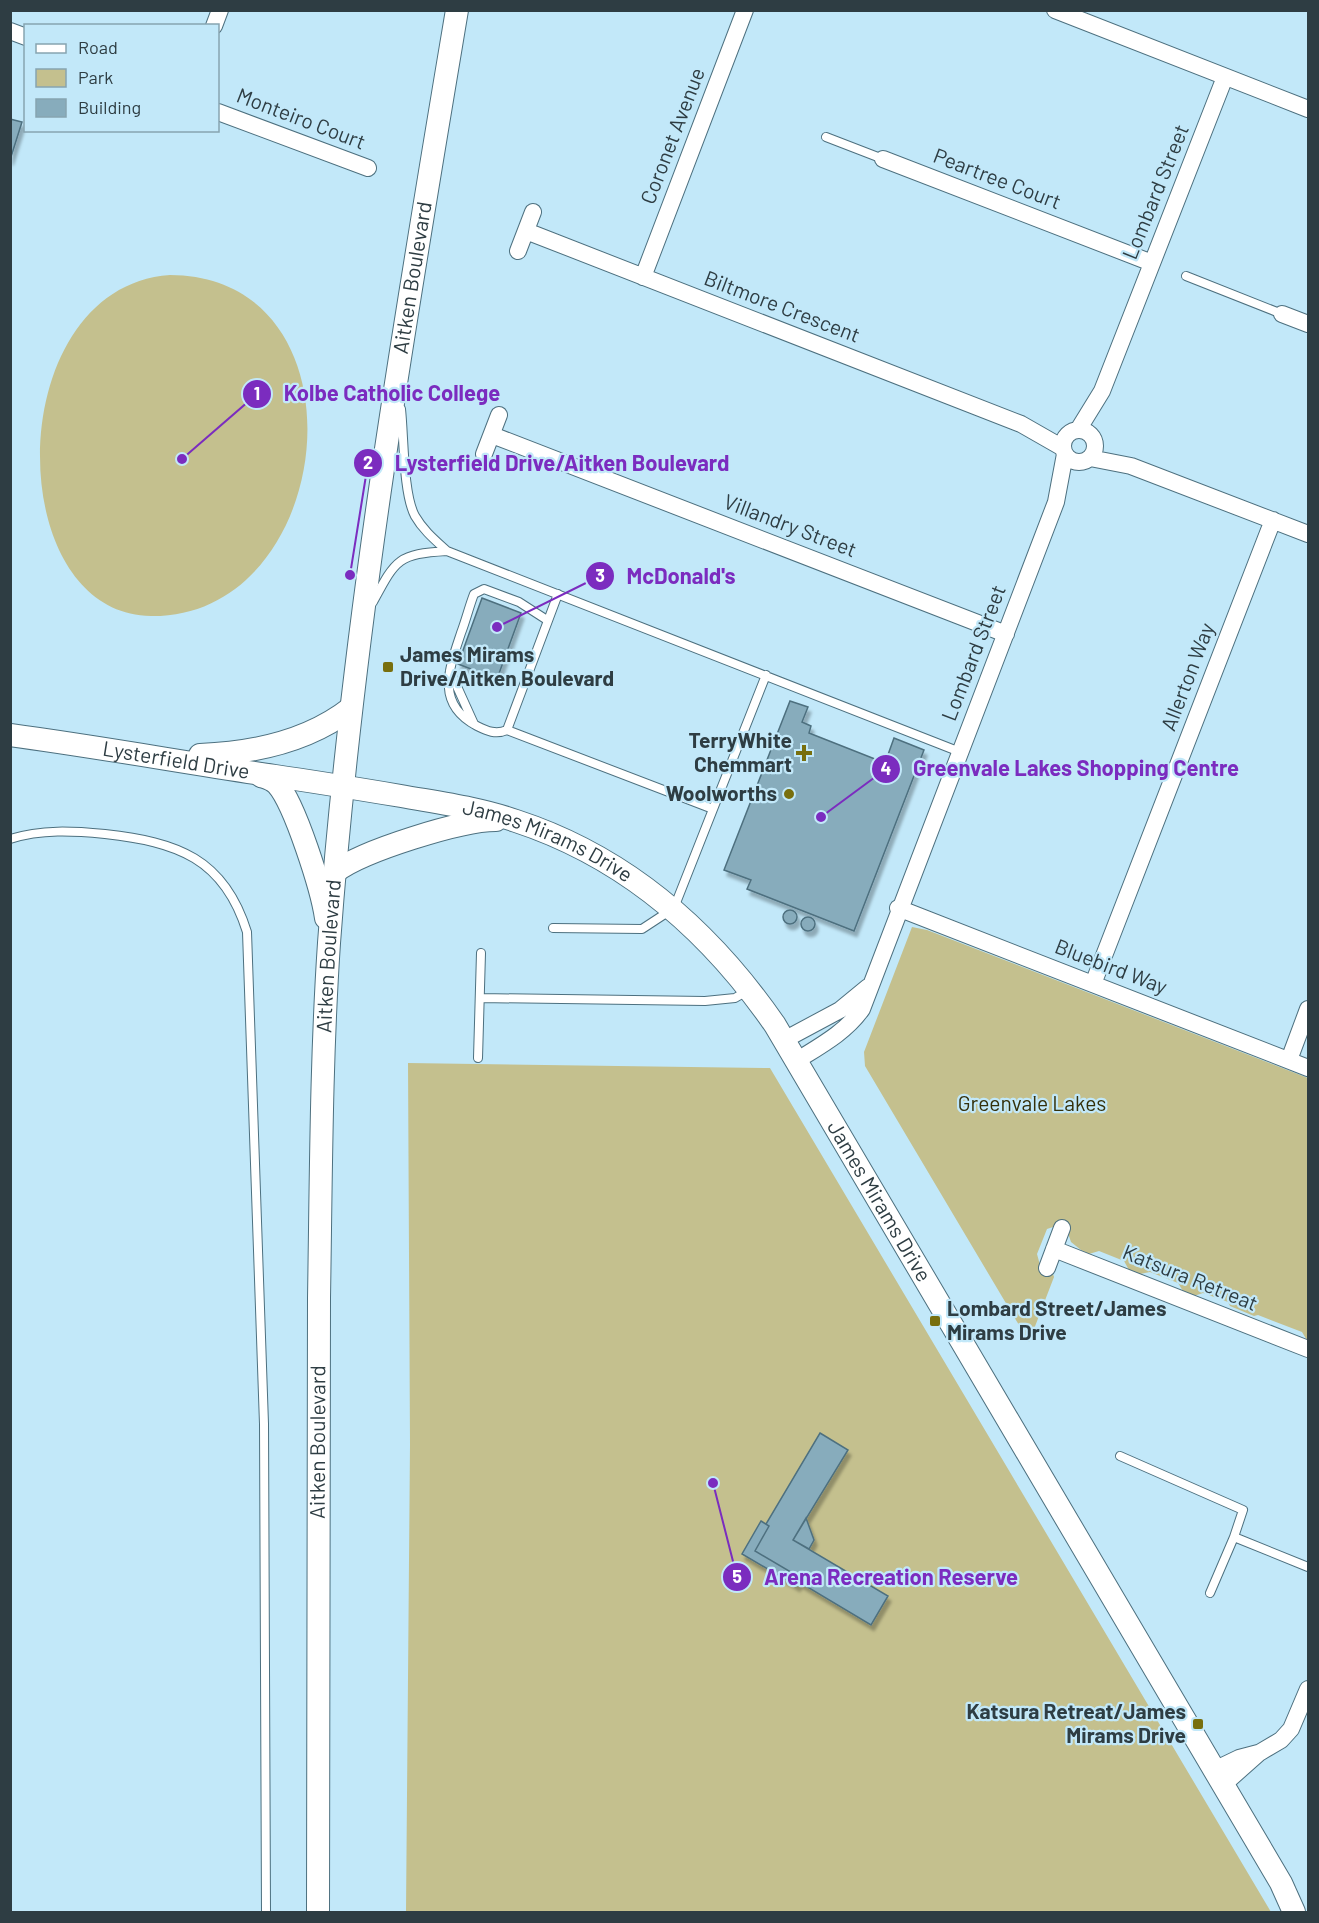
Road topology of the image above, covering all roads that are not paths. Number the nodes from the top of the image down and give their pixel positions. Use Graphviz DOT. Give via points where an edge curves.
graph roads {
  1 [pos="457,10"];
  2 [pos="745,10"];
  3 [pos="1055,10"];
  4 [pos="1225,77"];
  5 [pos="1308,109"];
  6 [pos="219,112"];
  7 [pos="826,137"];
  8 [pos="883,159"];
  9 [pos="368,168"];
  10 [pos="533,212"];
  11 [pos="526,231"];
  12 [pos="518,251"];
  13 [pos="1152,263"];
  14 [pos="1186,276"];
  15 [pos="643,277"];
  16 [pos="1282,314"];
  17 [pos="1308,324"];
  18 [pos="398,367"];
  19 [pos="500,415"];
  20 [pos="1021,424"];
  21 [pos="492,435"];
  22 [pos="1084,444"];
  23 [pos="1064,451"];
  24 [pos="484,454"];
  25 [pos="1056,502"];
  26 [pos="1273,520"];
  27 [pos="1308,534"];
  28 [pos="447,551"];
  29 [pos="558,594"];
  30 [pos="364,618"];
  31 [pos="547,620"];
  32 [pos="1006,634"];
  33 [pos="766,675"];
  34 [pos="351,708"];
  35 [pos="507,730"];
  36 [pos="10,735"];
  37 [pos="960,752"];
  38 [pos="144,755"];
  39 [pos="252,772"];
  40 [pos="343,785"];
  41 [pos="713,809"];
  42 [pos="515,820"];
  43 [pos="10,839"];
  44 [pos="336,872"];
  45 [pos="674,908"];
  46 [pos="898,908"];
  47 [pos="553,928"];
  48 [pos="329,944"];
  49 [pos="481,953"];
  50 [pos="1093,984"];
  51 [pos="868,987"];
  52 [pos="750,990"];
  53 [pos="480,998"];
  54 [pos="1308,1009"];
  55 [pos="784,1040"];
  56 [pos="478,1058"];
  57 [pos="1289,1060"];
  58 [pos="796,1061"];
  59 [pos="1308,1068"];
  60 [pos="1062,1228"];
  61 [pos="1054,1249"];
  62 [pos="1047,1268"];
  63 [pos="1308,1349"];
  64 [pos="1120,1456"];
  65 [pos="1234,1537"];
  66 [pos="1308,1568"];
  67 [pos="1210,1593"];
  68 [pos="1308,1689"];
  69 [pos="1218,1778"];
  70 [pos="1300,1911"];
  71 [pos="266,1912"];
  72 [pos="318,1912"];
  1 -- 18 [label="street, Aitken Boulevard"];
  2 -- 15 [label="street, Coronet Avenue"];
  3 -- 4 [label="street"];
  4 -- 5 [label="street"];
  4 -- 13 [label="street, Lombard Street"];
  6 -- 9 [label="street, Monteiro Court"];
  7 -- 8 [label="lane, Peartree Court"];
  8 -- 13 [label="street, Peartree Court"];
  10 -- 11 [label="street"];
  11 -- 12 [label="street"];
  11 -- 15 [label="street, Biltmore Crescent"];
  13 -- 22 [label="street, Lombard Street"];
  14 -- 16 [label="lane"];
  15 -- 20 [label="street, Biltmore Crescent"];
  16 -- 17 [label="street"];
  18 -- 28 [label="lane" via="409,501 428,534"];
  18 -- 30 [label="street, Aitken Boulevard"];
  19 -- 21 [label="street"];
  20 -- 22 [label="street, Biltmore Crescent"];
  20 -- 23 [label="street, Biltmore Crescent"];
  21 -- 24 [label="street"];
  21 -- 32 [label="street, Villandry Street"];
  22 -- 23 [label="street, Biltmore Crescent" via="1072,460"];
  22 -- 23 [label="street, Lombard Street" via="1064,439"];
  22 -- 25 [label="street, Lombard Street"];
  22 -- 26 [label="street, Biltmore Crescent"];
  23 -- 25 [label="street, Lombard Street"];
  25 -- 32 [label="street, Lombard Street"];
  26 -- 27 [label="street, Biltmore Crescent"];
  26 -- 50 [label="street, Allerton Way"];
  28 -- 29 [label="lane"];
  28 -- 30 [label="lane" via="413,553 400,561"];
  29 -- 31 [label="lane"];
  29 -- 33 [label="lane"];
  30 -- 34 [label="street, Aitken Boulevard"];
  31 -- 35 [label="lane"];
  31 -- 35 [label="lane" via="519,602 480,589 467,612 449,668 474,724 494,733"];
  32 -- 37 [label="street, Lombard Street"];
  33 -- 37 [label="lane"];
  33 -- 41 [label="lane"];
  34 -- 38 [label="street" via="320,729 283,742 226,754"];
  34 -- 40 [label="street, Aitken Boulevard"];
  35 -- 41 [label="lane"];
  36 -- 38 [label="street, Lysterfield Drive"];
  37 -- 46 [label="street, Lombard Street"];
  38 -- 39 [label="street, Lysterfield Drive"];
  39 -- 40 [label="street, Lysterfield Drive"];
  39 -- 48 [label="street" via="273,781 285,797 307,849 324,908"];
  40 -- 42 [label="street, James Mirams Drive"];
  40 -- 44 [label="street, Aitken Boulevard"];
  41 -- 45 [label="lane"];
  42 -- 44 [label="street" via="470,822 363,857"];
  42 -- 45 [label="street, James Mirams Drive" via="587,850"];
  43 -- 71 [label="lane" via="32,832 76,831 165,844 209,867 240,908 248,932 264,1424"];
  44 -- 48 [label="street, Aitken Boulevard"];
  45 -- 47 [label="lane" via="642,929"];
  45 -- 52 [label="street, James Mirams Drive" via="706,938"];
  46 -- 50 [label="street, Bluebird Way"];
  46 -- 51 [label="street, Lombard Street"];
  48 -- 72 [label="street, Aitken Boulevard" via="320,1187"];
  49 -- 53 [label="lane"];
  50 -- 57 [label="street, Bluebird Way"];
  51 -- 55 [label="street, Lombard Street" via="840,1010"];
  51 -- 58 [label="street, Lombard Street" via="862,1009 853,1021"];
  52 -- 53 [label="lane" via="735,998 705,1001"];
  52 -- 55 [label="street, James Mirams Drive"];
  53 -- 56 [label="lane"];
  54 -- 57 [label="street"];
  55 -- 58 [label="street, James Mirams Drive"];
  57 -- 59 [label="street, Bluebird Way"];
  58 -- 69 [label="street, James Mirams Drive"];
  60 -- 61 [label="street"];
  61 -- 62 [label="street"];
  61 -- 63 [label="street, Katsura Retreat"];
  64 -- 65 [label="lane" via="1244,1510"];
  65 -- 66 [label="lane"];
  65 -- 67 [label="lane"];
  68 -- 69 [label="street" via="1291,1729 1281,1740"];
  69 -- 70 [label="street, James Mirams Drive"];
}
